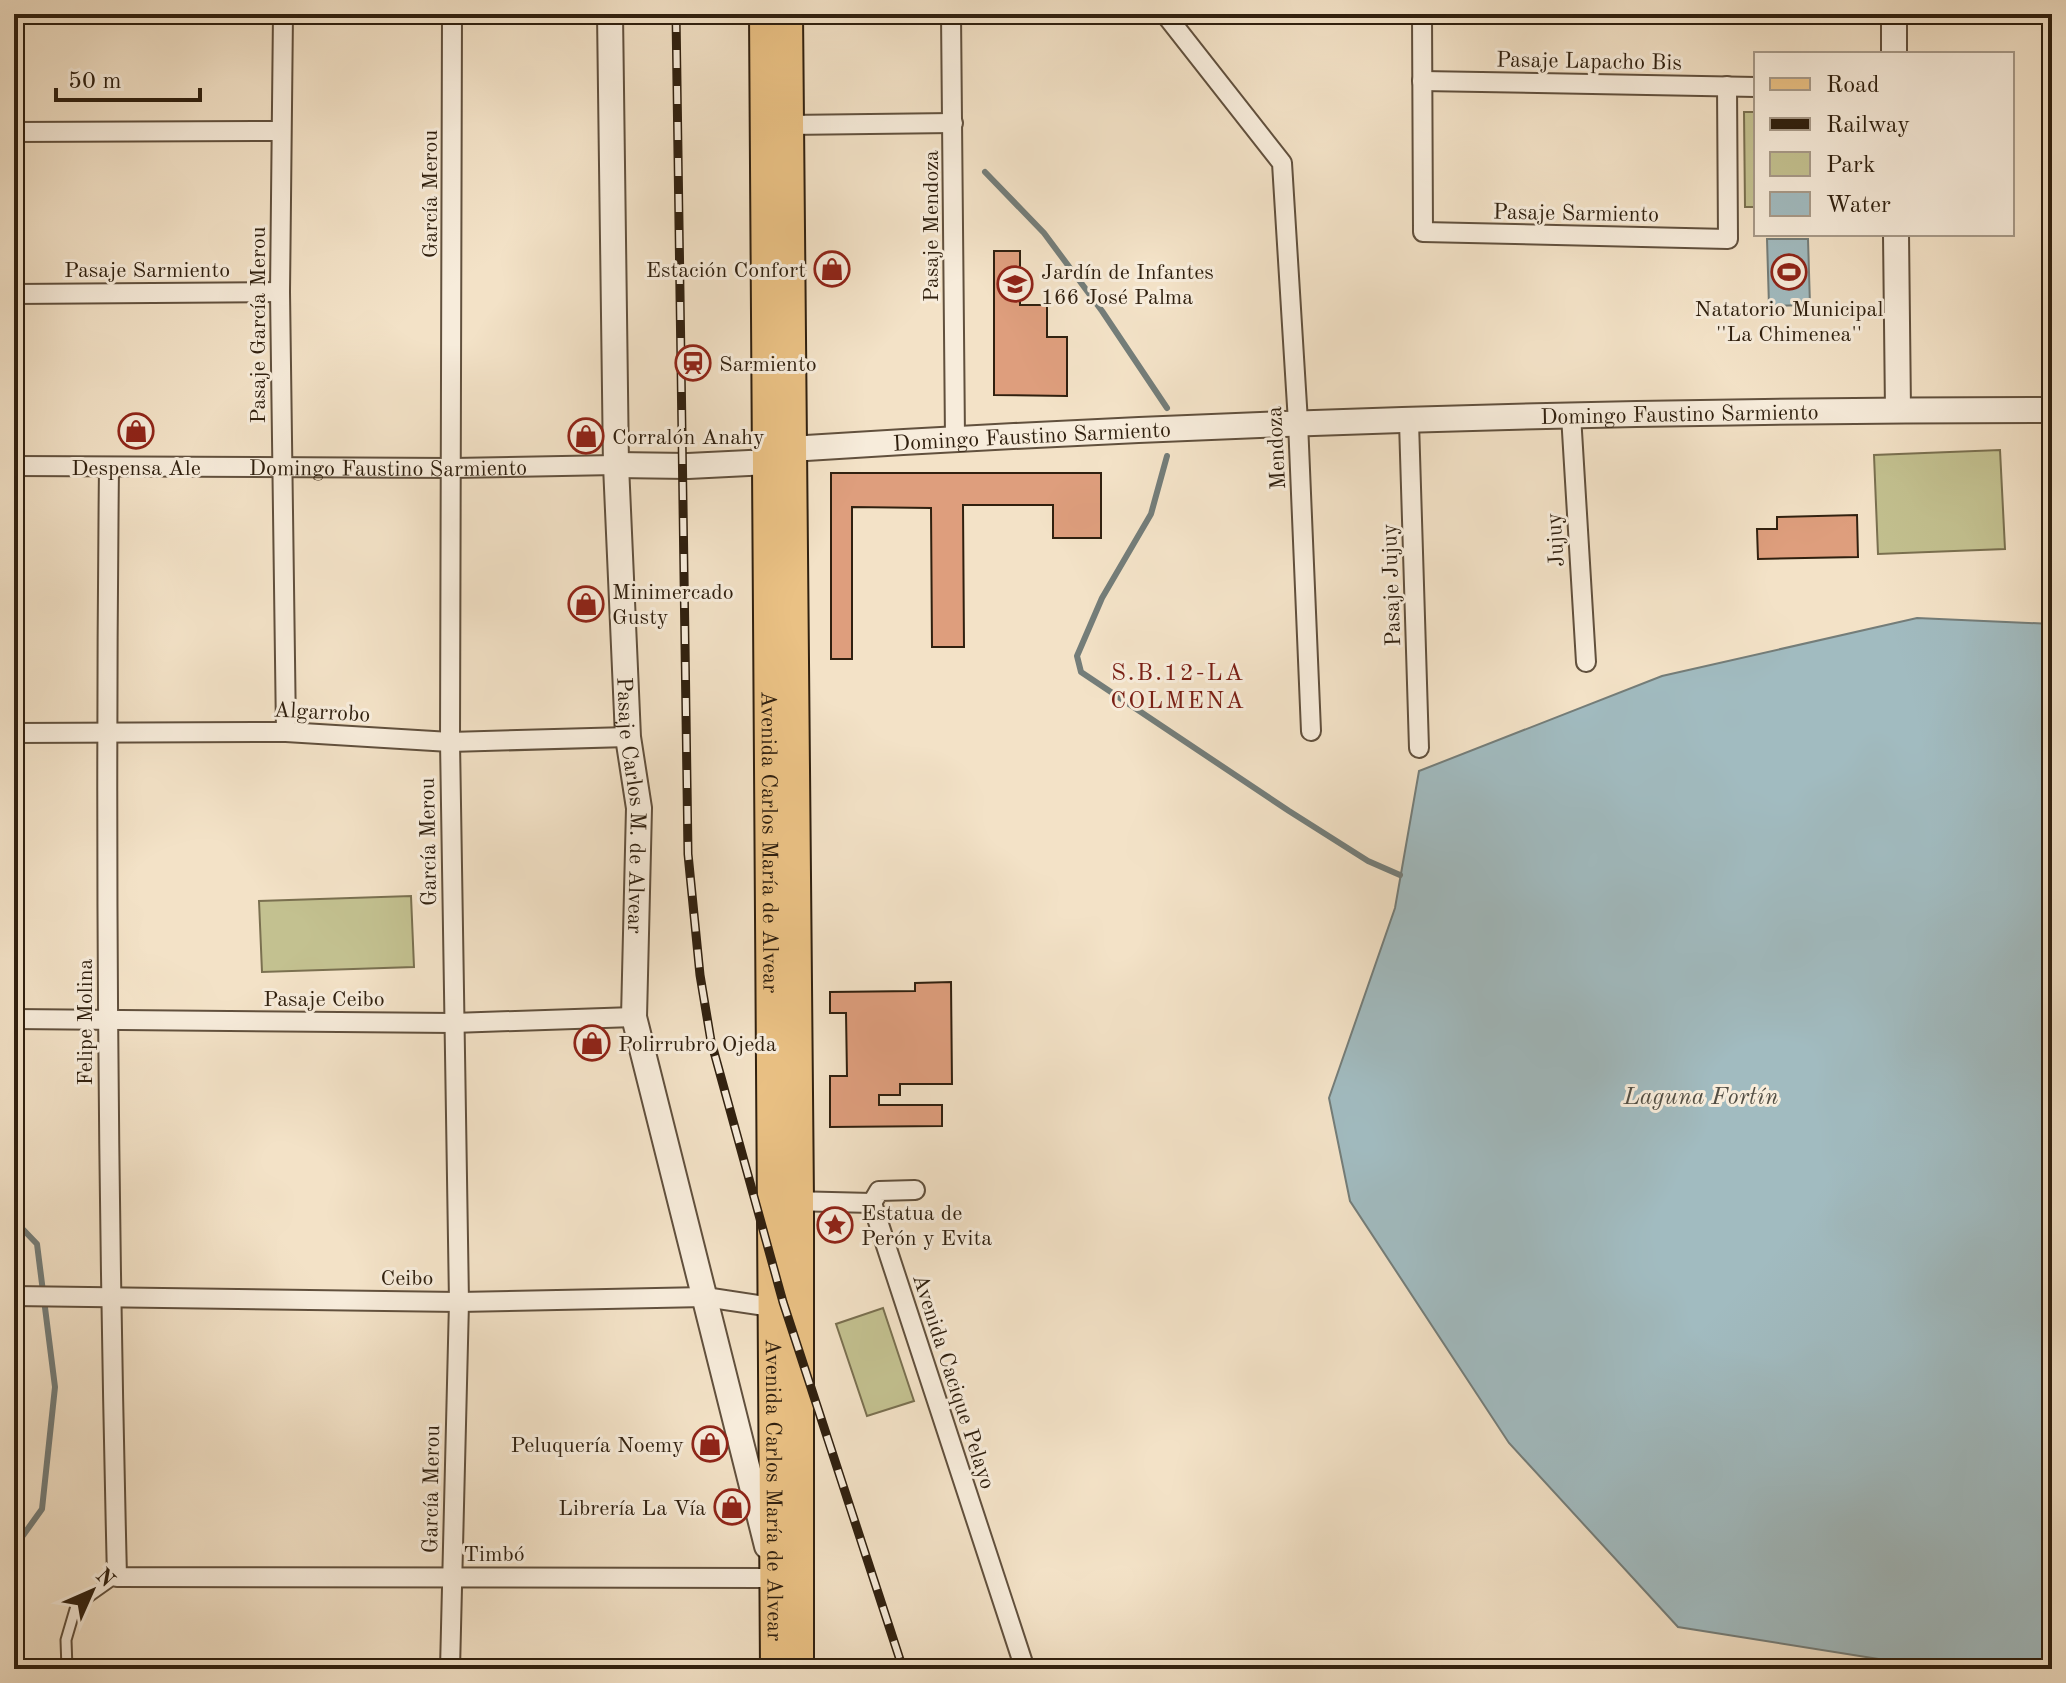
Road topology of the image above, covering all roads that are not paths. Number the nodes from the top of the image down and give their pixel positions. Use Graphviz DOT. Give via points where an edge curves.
graph roads {
  1 [pos="283,14"];
  2 [pos="452,14"];
  3 [pos="610,14"];
  4 [pos="765,14"];
  5 [pos="787,14"];
  6 [pos="951,14"];
  7 [pos="1165,14"];
  8 [pos="1422,14"];
  9 [pos="1894,14"];
  10 [pos="1894,52"];
  11 [pos="1422,81"];
  12 [pos="1727,86"];
  13 [pos="1754,87"];
  14 [pos="953,123"];
  15 [pos="787,125"];
  16 [pos="281,131"];
  17 [pos="14,132"];
  18 [pos="1896,236"];
  19 [pos="280,292"];
  20 [pos="14,294"];
  21 [pos="1898,410"];
  22 [pos="2052,410"];
  23 [pos="1571,415"];
  24 [pos="1298,422"];
  25 [pos="1409,422"];
  26 [pos="955,438"];
  27 [pos="779,455"];
  28 [pos="616,465"];
  29 [pos="14,466"];
  30 [pos="109,467"];
  31 [pos="282,467"];
  32 [pos="453,468"];
  33 [pos="1586,662"];
  34 [pos="1311,731"];
  35 [pos="106,732"];
  36 [pos="286,732"];
  37 [pos="14,733"];
  38 [pos="628,737"];
  39 [pos="450,742"];
  40 [pos="1419,748"];
  41 [pos="634,1017"];
  42 [pos="14,1019"];
  43 [pos="108,1021"];
  44 [pos="453,1023"];
  45 [pos="915,1190"];
  46 [pos="784,1201"];
  47 [pos="872,1203"];
  48 [pos="18,1297"];
  49 [pos="705,1297"];
  50 [pos="110,1299"];
  51 [pos="459,1302"];
  52 [pos="785,1303"];
  53 [pos="117,1577"];
  54 [pos="452,1577"];
  55 [pos="787,1578"];
  56 [pos="67,1669"];
  57 [pos="450,1669"];
  58 [pos="776,1669"];
  59 [pos="798,1669"];
  60 [pos="1025,1669"];
  1 -- 16 [label="street, Pasaje García Merou"];
  2 -- 32 [label="street, García Merou"];
  3 -- 28 [label="street, Pasaje Carlos M. de Alvear"];
  4 -- 27 [label="main road, Avenida Carlos María de Alvear"];
  5 -- 15 [label="main road, Avenida Carlos María de Alvear"];
  6 -- 14 [label="street, Pasaje Mendoza"];
  7 -- 24 [label="street, Mendoza" via="1282,163"];
  8 -- 11 [label="street"];
  9 -- 10 [label="street"];
  11 -- 12 [label="street, Pasaje Lapacho Bis"];
  11 -- 12 [label="street, Pasaje Sarmiento" via="1423,232 1728,239"];
  12 -- 13 [label="street, Pasaje Lapacho Bis"];
  14 -- 15 [label="street"];
  14 -- 26 [label="street, Pasaje Mendoza"];
  15 -- 27 [label="main road, Avenida Carlos María de Alvear"];
  16 -- 17 [label="street"];
  16 -- 19 [label="street, Pasaje García Merou"];
  18 -- 21 [label="street"];
  19 -- 20 [label="street, Pasaje Sarmiento"];
  19 -- 31 [label="street, Pasaje García Merou"];
  21 -- 22 [label="street, Domingo Faustino Sarmiento"];
  21 -- 23 [label="street, Domingo Faustino Sarmiento"];
  23 -- 25 [label="street, Domingo Faustino Sarmiento"];
  23 -- 33 [label="street, Jujuy"];
  24 -- 25 [label="street, Domingo Faustino Sarmiento"];
  24 -- 26 [label="street, Domingo Faustino Sarmiento"];
  24 -- 34 [label="street, Mendoza"];
  25 -- 40 [label="street, Pasaje Jujuy"];
  26 -- 27 [label="street, Domingo Faustino Sarmiento"];
  27 -- 28 [label="street, Domingo Faustino Sarmiento" via="688,466"];
  27 -- 46 [label="main road, Avenida Carlos María de Alvear"];
  28 -- 32 [label="street, Domingo Faustino Sarmiento"];
  28 -- 38 [label="street, Pasaje Carlos M. de Alvear"];
  29 -- 30 [label="street, Domingo Faustino Sarmiento"];
  30 -- 31 [label="street, Domingo Faustino Sarmiento"];
  30 -- 35 [label="street, Felipe Molina"];
  31 -- 32 [label="street, Domingo Faustino Sarmiento"];
  31 -- 36 [label="street, Pasaje García Merou"];
  32 -- 39 [label="street, García Merou"];
  35 -- 36 [label="street, Algarrobo"];
  35 -- 37 [label="street, Algarrobo"];
  35 -- 43 [label="street, Felipe Molina"];
  36 -- 39 [label="street, Algarrobo"];
  38 -- 39 [label="street, Algarrobo"];
  38 -- 41 [label="street, Pasaje Carlos M. de Alvear" via="639,808"];
  39 -- 44 [label="street, García Merou"];
  41 -- 44 [label="street, Pasaje Ceibo"];
  41 -- 49 [label="street, Pasaje Carlos M. de Alvear"];
  42 -- 43 [label="street, Pasaje Ceibo"];
  43 -- 44 [label="street, Pasaje Ceibo"];
  43 -- 50 [label="street, Felipe Molina"];
  44 -- 51 [label="street, García Merou"];
  45 -- 47 [label="street" via="879,1191"];
  46 -- 47 [label="street"];
  46 -- 52 [label="main road, Avenida Carlos María de Alvear"];
  47 -- 60 [label="street, Avenida Cacique Pelayo"];
  48 -- 50 [label="street, Ceibo"];
  49 -- 51 [label="street, Ceibo"];
  49 -- 52 [label="street, Ceibo"];
  49 -- 55 [label="street, Pasaje Carlos M. de Alvear"];
  50 -- 51 [label="street, Ceibo"];
  50 -- 53 [label="street, Felipe Molina"];
  51 -- 54 [label="street, García Merou"];
  52 -- 55 [label="main road, Avenida Carlos María de Alvear"];
  53 -- 54 [label="street, Timbó"];
  53 -- 56 [label="lane" via="76,1606 66,1640"];
  54 -- 55 [label="street, Timbó"];
  54 -- 57 [label="street, García Merou"];
  55 -- 58 [label="main road, Avenida Carlos María de Alvear"];
  55 -- 59 [label="main road, Avenida Carlos María de Alvear"];
}
